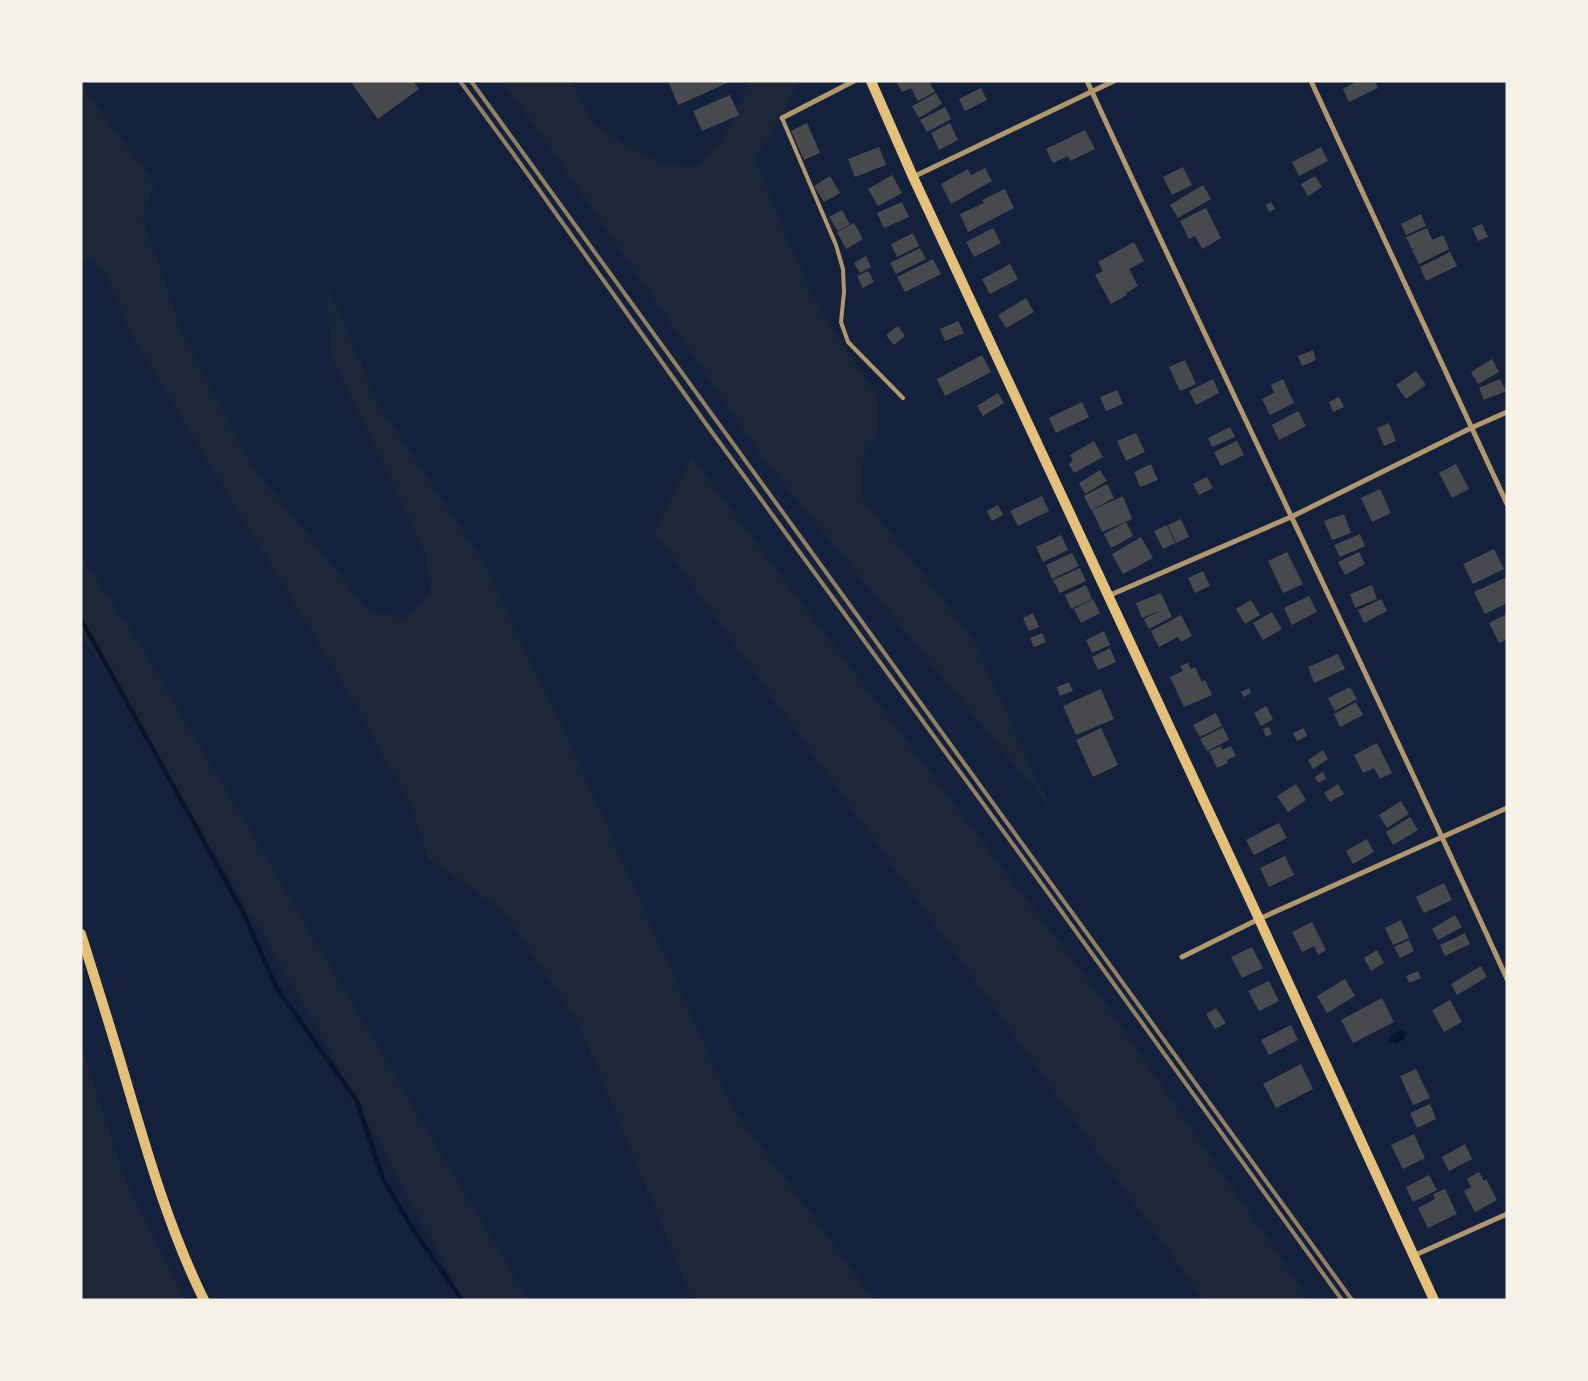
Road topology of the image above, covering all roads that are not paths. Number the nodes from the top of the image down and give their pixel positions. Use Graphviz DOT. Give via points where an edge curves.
graph roads {
  1 [pos="854,81"];
  2 [pos="871,81"];
  3 [pos="1087,81"];
  4 [pos="1114,81"];
  5 [pos="1311,81"];
  6 [pos="1092,91"];
  7 [pos="782,118"];
  8 [pos="912,177"];
  9 [pos="903,398"];
  10 [pos="1507,412"];
  11 [pos="1472,428"];
  12 [pos="1507,504"];
  13 [pos="1290,517"];
  14 [pos="1108,596"];
  15 [pos="1507,808"];
  16 [pos="1443,837"];
  17 [pos="1259,919"];
  18 [pos="81,934"];
  19 [pos="1182,957"];
  20 [pos="1507,979"];
  21 [pos="1506,1215"];
  22 [pos="1413,1256"];
  23 [pos="204,1300"];
  24 [pos="1434,1300"];
  1 -- 7 [label="street"];
  2 -- 8 [label="main road"];
  3 -- 6 [label="street"];
  4 -- 6 [label="street"];
  5 -- 11 [label="street"];
  6 -- 8 [label="street"];
  6 -- 13 [label="street"];
  7 -- 9 [label="lane" via="841,261 844,292 841,322 848,342"];
  8 -- 14 [label="main road"];
  10 -- 11 [label="street"];
  11 -- 12 [label="street"];
  11 -- 13 [label="street"];
  13 -- 14 [label="street"];
  13 -- 16 [label="street"];
  14 -- 17 [label="main road"];
  15 -- 16 [label="street"];
  16 -- 17 [label="street"];
  16 -- 20 [label="street"];
  17 -- 19 [label="street"];
  17 -- 22 [label="main road"];
  18 -- 23 [label="main road" via="166,1210"];
  21 -- 22 [label="street"];
  22 -- 24 [label="main road"];
}
